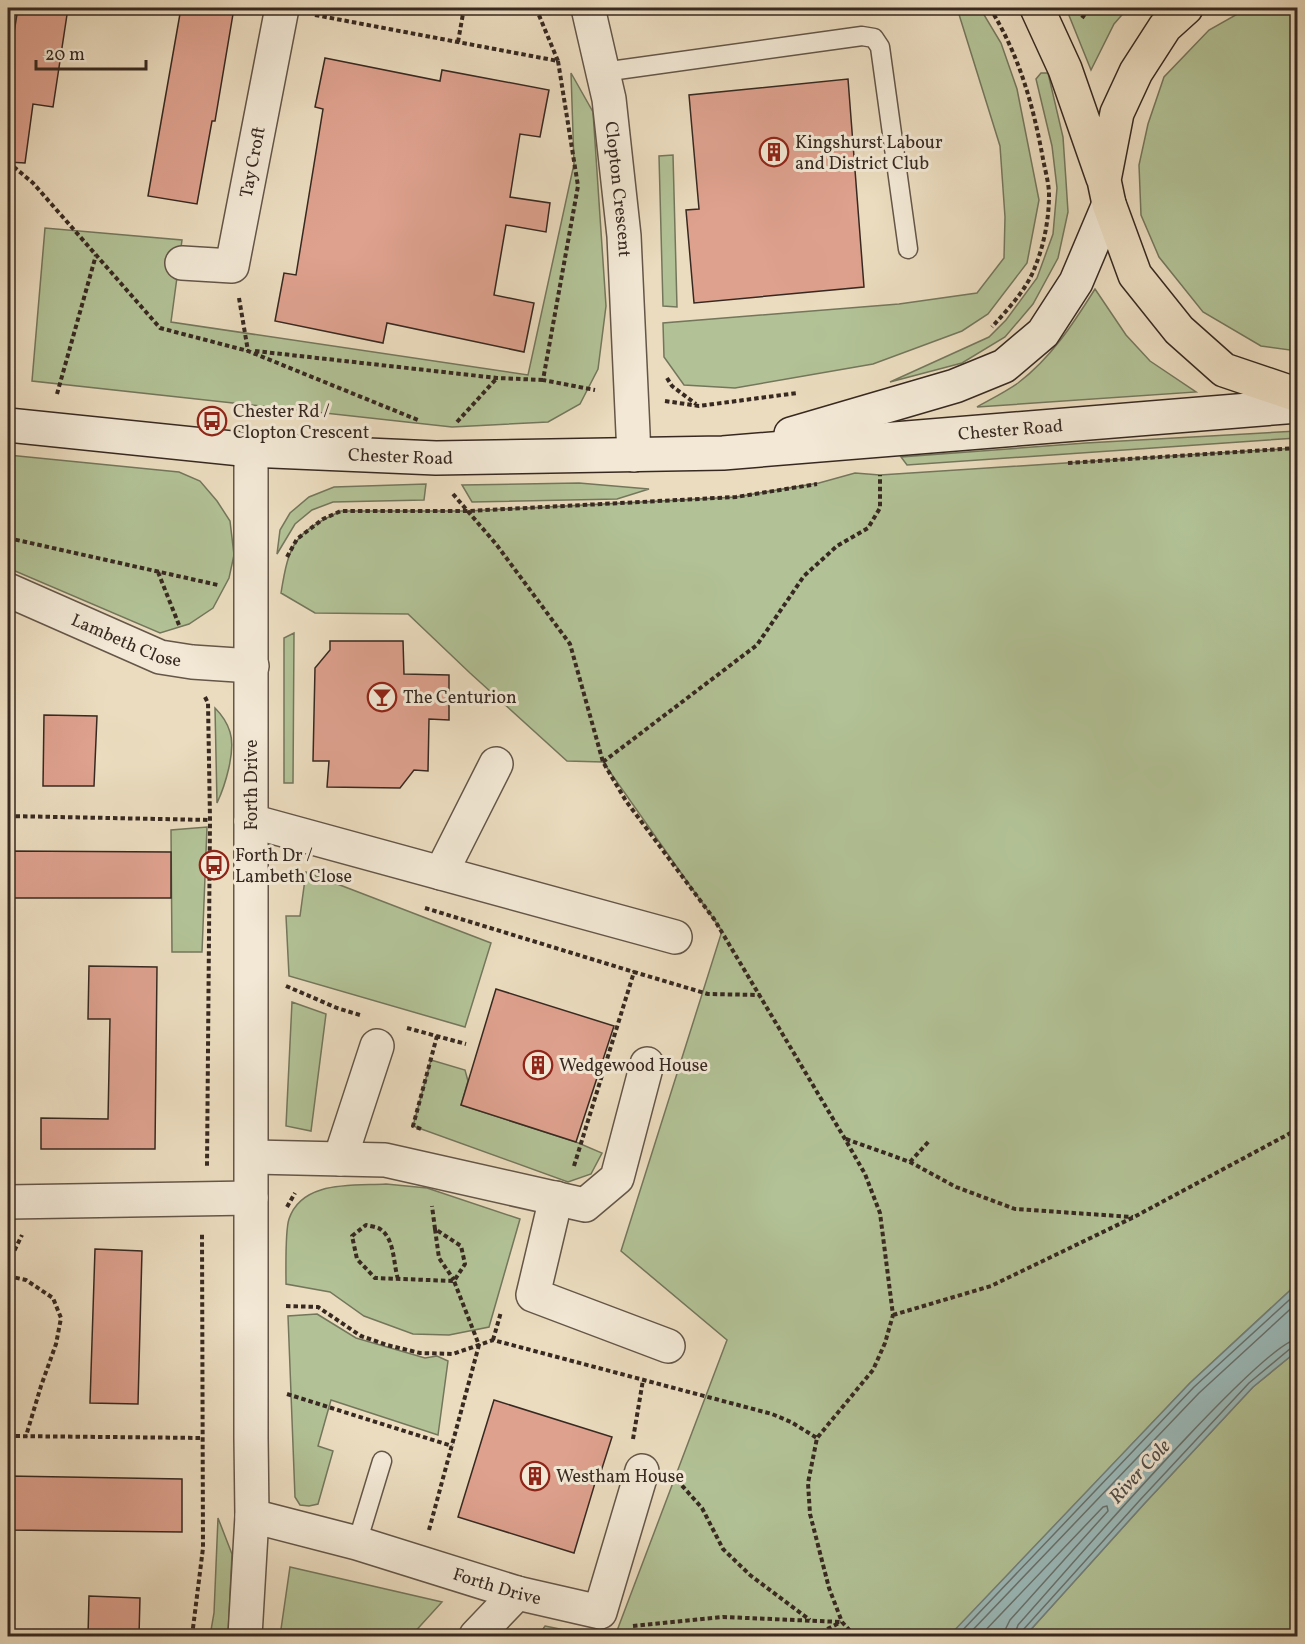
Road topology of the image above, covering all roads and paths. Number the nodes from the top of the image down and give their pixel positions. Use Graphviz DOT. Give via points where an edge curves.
graph roads {
  1 [pos="282,8"];
  2 [pos="464,8"];
  3 [pos="536,8"];
  4 [pos="588,8"];
  5 [pos="990,8"];
  6 [pos="1037,8"];
  7 [pos="1186,8"];
  8 [pos="458,42"];
  9 [pos="558,61"];
  10 [pos="603,72"];
  11 [pos="8,162"];
  12 [pos="1107,192"];
  13 [pos="908,249"];
  14 [pos="96,255"];
  15 [pos="182,262"];
  16 [pos="232,266"];
  17 [pos="988,332"];
  18 [pos="248,351"];
  19 [pos="497,378"];
  20 [pos="543,380"];
  21 [pos="631,385"];
  22 [pos="806,391"];
  23 [pos="1298,395"];
  24 [pos="1298,406"];
  25 [pos="8,425"];
  26 [pos="452,427"];
  27 [pos="47,429"];
  28 [pos="881,441"];
  29 [pos="1298,448"];
  30 [pos="251,450"];
  31 [pos="723,453"];
  32 [pos="634,455"];
  33 [pos="436,459"];
  34 [pos="1059,464"];
  35 [pos="872,475"];
  36 [pos="880,476"];
  37 [pos="819,483"];
  38 [pos="158,572"];
  39 [pos="8,590"];
  40 [pos="179,626"];
  41 [pos="252,666"];
  42 [pos="204,692"];
  43 [pos="603,762"];
  44 [pos="496,764"];
  45 [pos="8,816"];
  46 [pos="210,820"];
  47 [pos="251,820"];
  48 [pos="441,873"];
  49 [pos="418,906"];
  50 [pos="675,937"];
  51 [pos="634,972"];
  52 [pos="437,1036"];
  53 [pos="377,1046"];
  54 [pos="647,1064"];
  55 [pos="1298,1129"];
  56 [pos="423,1130"];
  57 [pos="845,1139"];
  58 [pos="930,1140"];
  59 [pos="252,1156"];
  60 [pos="340,1159"];
  61 [pos="910,1162"];
  62 [pos="207,1169"];
  63 [pos="299,1190"];
  64 [pos="251,1198"];
  65 [pos="556,1198"];
  66 [pos="8,1202"];
  67 [pos="432,1205"];
  68 [pos="285,1211"];
  69 [pos="1134,1217"];
  70 [pos="203,1222"];
  71 [pos="435,1229"];
  72 [pos="8,1276"];
  73 [pos="398,1279"];
  74 [pos="454,1281"];
  75 [pos="281,1306"];
  76 [pos="894,1315"];
  77 [pos="479,1345"];
  78 [pos="668,1346"];
  79 [pos="285,1393"];
  80 [pos="8,1436"];
  81 [pos="26,1437"];
  82 [pos="203,1438"];
  83 [pos="817,1438"];
  84 [pos="452,1446"];
  85 [pos="382,1461"];
  86 [pos="642,1471"];
  87 [pos="252,1516"];
  88 [pos="427,1535"];
  89 [pos="357,1543"];
  90 [pos="518,1593"];
  91 [pos="600,1612"];
  92 [pos="811,1620"];
  93 [pos="842,1622"];
  94 [pos="192,1636"];
  95 [pos="245,1636"];
  96 [pos="476,1636"];
  97 [pos="814,1636"];
  98 [pos="855,1636"];
  1 -- 8 [label="path"];
  1 -- 16 [label="street, Tay Croft"];
  2 -- 8 [label="path"];
  3 -- 9 [label="path"];
  4 -- 10 [label="street, Clopton Crescent"];
  5 -- 17 [label="path" via="1007,36 1024,80 1050,194 1035,269"];
  6 -- 12 [label="highway" via="1065,69"];
  7 -- 12 [label="highway" via="1165,27 1136,72 1117,113"];
  8 -- 9 [label="path"];
  9 -- 20 [label="path" via="579,186"];
  10 -- 13 [label="lane" via="862,36 874,38 880,47"];
  10 -- 21 [label="street, Clopton Crescent" via="624,236"];
  11 -- 14 [label="path" via="33,183"];
  12 -- 23 [label="highway" via="1135,275 1179,330 1224,370"];
  12 -- 31 [label="street, Chester Road" via="1088,257 1070,291 1043,333 1004,366 955,386"];
  14 -- 18 [label="path" via="160,328"];
  14 -- 27 [label="path"];
  15 -- 16 [label="street"];
  16 -- 18 [label="path"];
  18 -- 19 [label="path"];
  18 -- 33 [label="path" via="428,424"];
  19 -- 20 [label="path"];
  19 -- 26 [label="path"];
  20 -- 21 [label="path"];
  21 -- 22 [label="path" via="699,406"];
  21 -- 32 [label="street, Clopton Crescent"];
  24 -- 28 [label="street, Chester Road"];
  25 -- 27 [label="street, Chester Road"];
  27 -- 30 [label="street, Chester Road"];
  28 -- 31 [label="street, Chester Road"];
  28 -- 36 [label="path"];
  29 -- 34 [label="path"];
  30 -- 33 [label="street, Chester Road"];
  30 -- 41 [label="street, Forth Drive"];
  31 -- 32 [label="street, Chester Road"];
  32 -- 33 [label="street, Chester Road"];
  35 -- 36 [label="path"];
  36 -- 43 [label="path" via="880,508 868,528 837,546 804,576 757,645"];
  37 -- 43 [label="path" via="736,497 468,511 570,644"];
  38 -- 40 [label="path"];
  39 -- 41 [label="street, Lambeth Close" via="160,657"];
  41 -- 47 [label="street, Forth Drive"];
  42 -- 46 [label="path" via="208,703"];
  43 -- 57 [label="path" via="626,801 714,919"];
  44 -- 48 [label="street"];
  45 -- 46 [label="path"];
  46 -- 62 [label="path"];
  47 -- 48 [label="street"];
  47 -- 59 [label="street, Forth Drive"];
  48 -- 50 [label="street"];
  49 -- 51 [label="path"];
  52 -- 56 [label="path" via="413,1126"];
  53 -- 60 [label="street"];
  54 -- 65 [label="street" via="617,1178 585,1205"];
  55 -- 69 [label="path"];
  57 -- 61 [label="path"];
  57 -- 76 [label="path" via="865,1174 880,1213"];
  58 -- 61 [label="path"];
  59 -- 60 [label="street"];
  59 -- 64 [label="street, Forth Drive"];
  60 -- 65 [label="street" via="385,1160"];
  61 -- 69 [label="path" via="956,1186 1015,1209"];
  63 -- 68 [label="path"];
  64 -- 66 [label="street"];
  64 -- 87 [label="street, Forth Drive"];
  65 -- 78 [label="street" via="533,1295"];
  67 -- 71 [label="path"];
  69 -- 76 [label="path" via="991,1286"];
  70 -- 82 [label="path"];
  71 -- 74 [label="path" via="440,1258"];
  71 -- 74 [label="path" via="461,1246 465,1264"];
  72 -- 81 [label="path" via="26,1280 53,1298 61,1318 57,1344"];
  73 -- 73 [label="path" via="375,1278 357,1259 352,1236 366,1225 381,1230 393,1247"];
  73 -- 74 [label="path"];
  74 -- 77 [label="path"];
  75 -- 77 [label="path" via="318,1307 361,1336 420,1353 453,1354"];
  76 -- 83 [label="path" via="873,1370"];
  77 -- 83 [label="path" via="493,1340 772,1414"];
  77 -- 84 [label="path"];
  79 -- 84 [label="path"];
  80 -- 81 [label="path"];
  81 -- 82 [label="path"];
  82 -- 94 [label="path" via="203,1548"];
  83 -- 93 [label="path" via="808,1483 810,1514"];
  84 -- 88 [label="path"];
  85 -- 89 [label="lane"];
  86 -- 91 [label="street"];
  86 -- 92 [label="path" via="675,1478 702,1508 723,1550"];
  87 -- 89 [label="street, Forth Drive"];
  87 -- 95 [label="street, Forth Drive"];
  89 -- 90 [label="street, Forth Drive"];
  90 -- 91 [label="street, Forth Drive"];
  90 -- 96 [label="street"];
  91 -- 92 [label="path" via="626,1626 723,1617"];
  92 -- 93 [label="path"];
  93 -- 97 [label="path"];
  93 -- 98 [label="path"];
}
